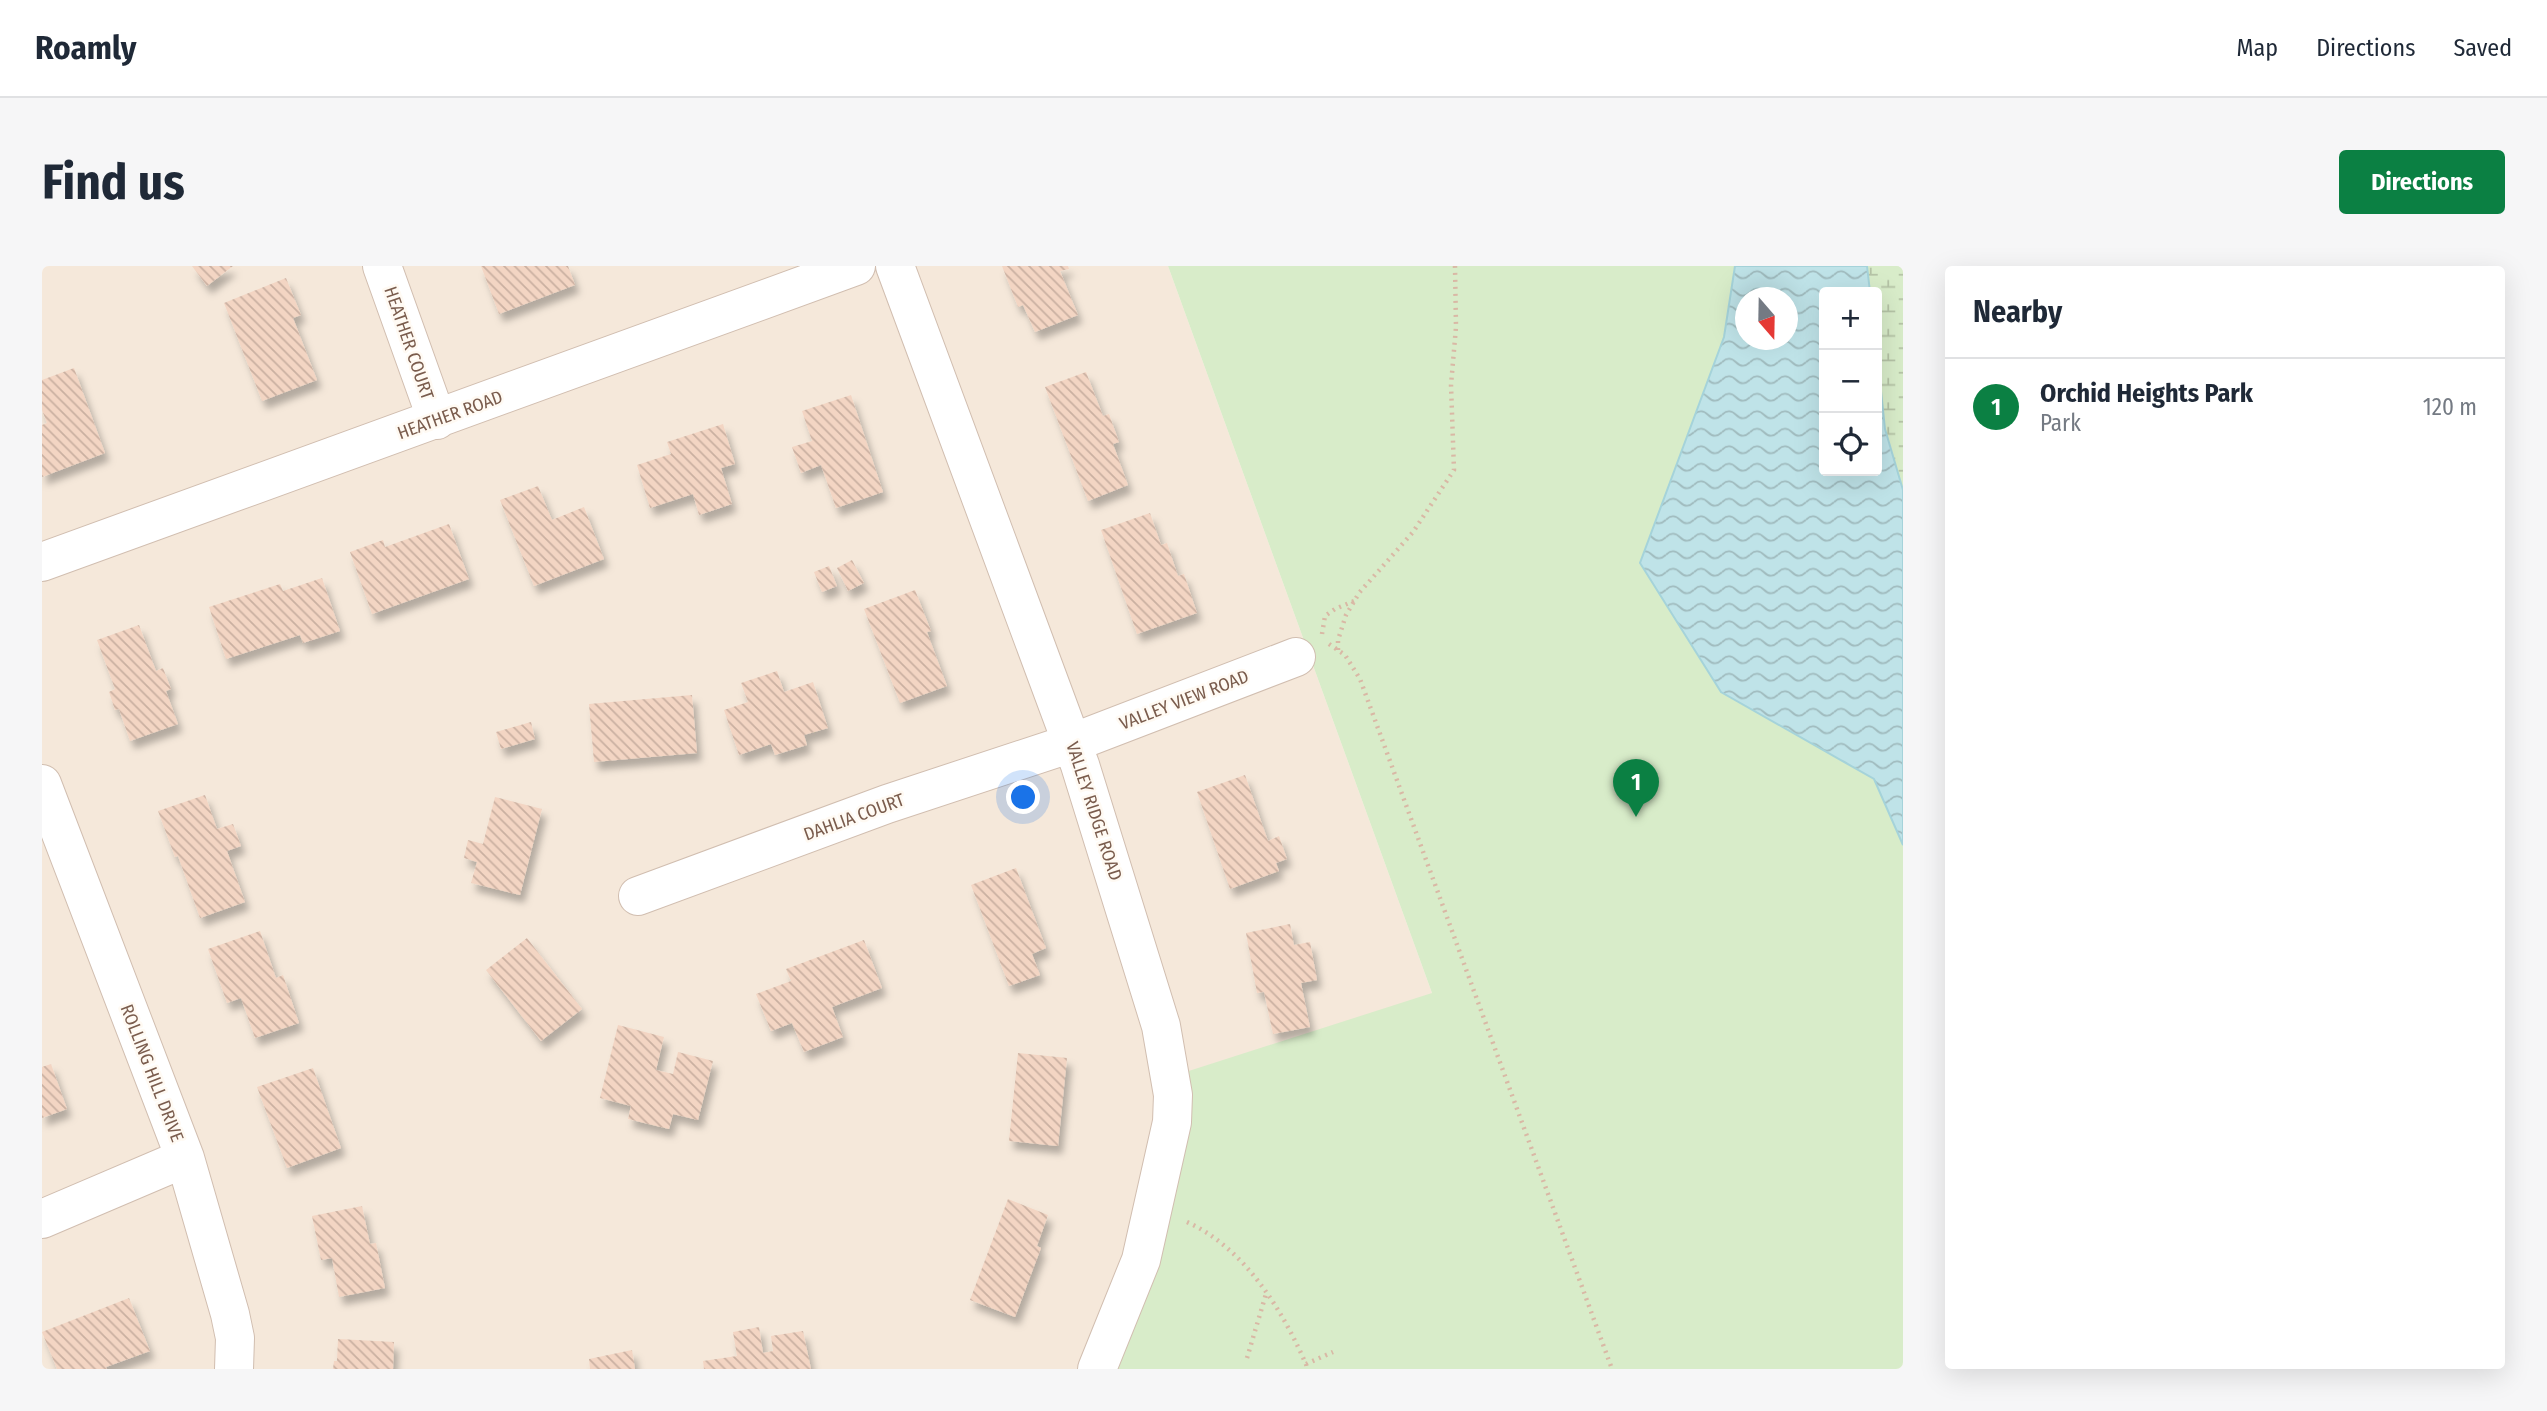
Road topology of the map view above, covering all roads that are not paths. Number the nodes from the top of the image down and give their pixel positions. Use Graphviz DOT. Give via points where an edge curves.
graph roads {
  1 [pos="382,266"];
  2 [pos="856,266"];
  3 [pos="895,266"];
  4 [pos="436,420"];
  5 [pos="42,562"];
  6 [pos="1308,648"];
  7 [pos="1072,743"];
  8 [pos="42,784"];
  9 [pos="638,896"];
  10 [pos="185,1158"];
  11 [pos="42,1219"];
  12 [pos="234,1369"];
  13 [pos="1097,1369"];
  1 -- 4 [label="street, HEATHER COURT"];
  2 -- 4 [label="street, HEATHER ROAD"];
  3 -- 7 [label="street, VALLEY RIDGE ROAD"];
  4 -- 5 [label="street, HEATHER ROAD"];
  6 -- 7 [label="street, VALLEY VIEW ROAD"];
  7 -- 9 [label="street, DAHLIA COURT" via="887,804"];
  7 -- 13 [label="street, VALLEY RIDGE ROAD" via="1161,1027 1173,1095 1172,1122 1140,1260"];
  8 -- 10 [label="street, ROLLING HILL DRIVE"];
  10 -- 11 [label="street"];
  10 -- 12 [label="street, ROLLING HILL DRIVE" via="230,1314"];
}
